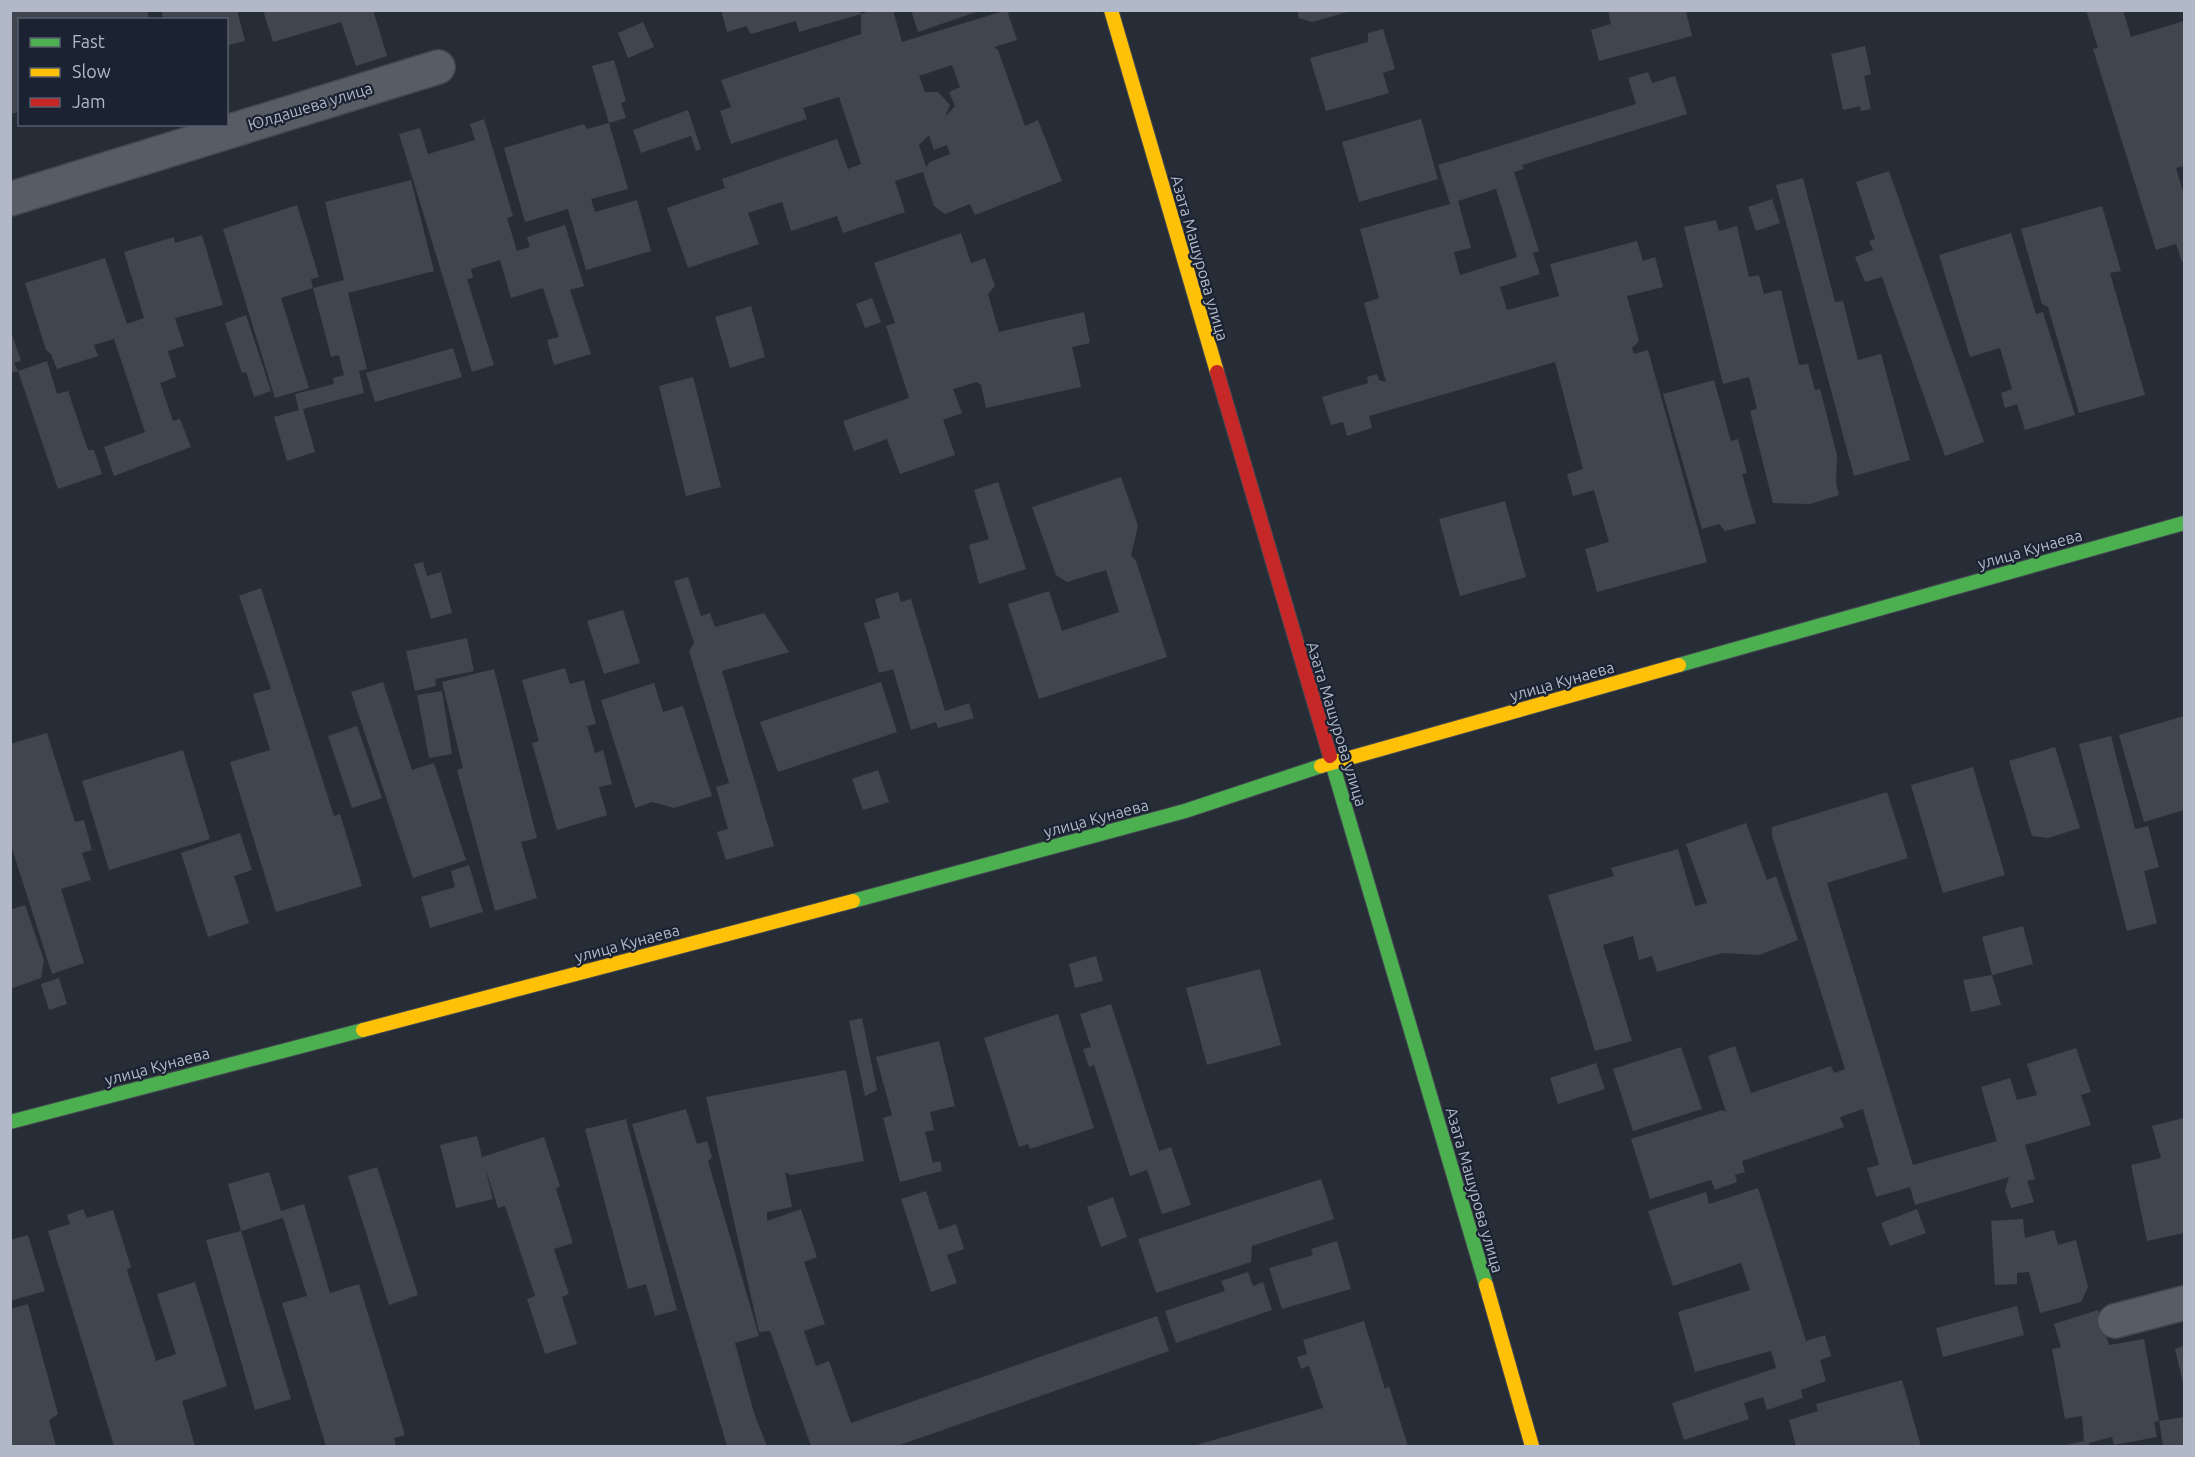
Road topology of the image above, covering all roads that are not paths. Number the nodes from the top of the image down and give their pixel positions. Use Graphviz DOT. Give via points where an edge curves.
graph roads {
  1 [pos="1111,10"];
  2 [pos="438,67"];
  3 [pos="10,199"];
  4 [pos="2184,523"];
  5 [pos="1330,763"];
  6 [pos="10,1122"];
  7 [pos="2184,1303"];
  8 [pos="2115,1321"];
  9 [pos="1532,1446"];
  1 -- 5 [label="main road, Азата Машурова улица"];
  2 -- 3 [label="street, Юлдашева улица"];
  4 -- 5 [label="main road, улица Кунаева"];
  5 -- 6 [label="main road, улица Кунаева" via="1162,817"];
  5 -- 9 [label="main road, Азата Машурова улица" via="1372,892"];
  7 -- 8 [label="street"];
}
